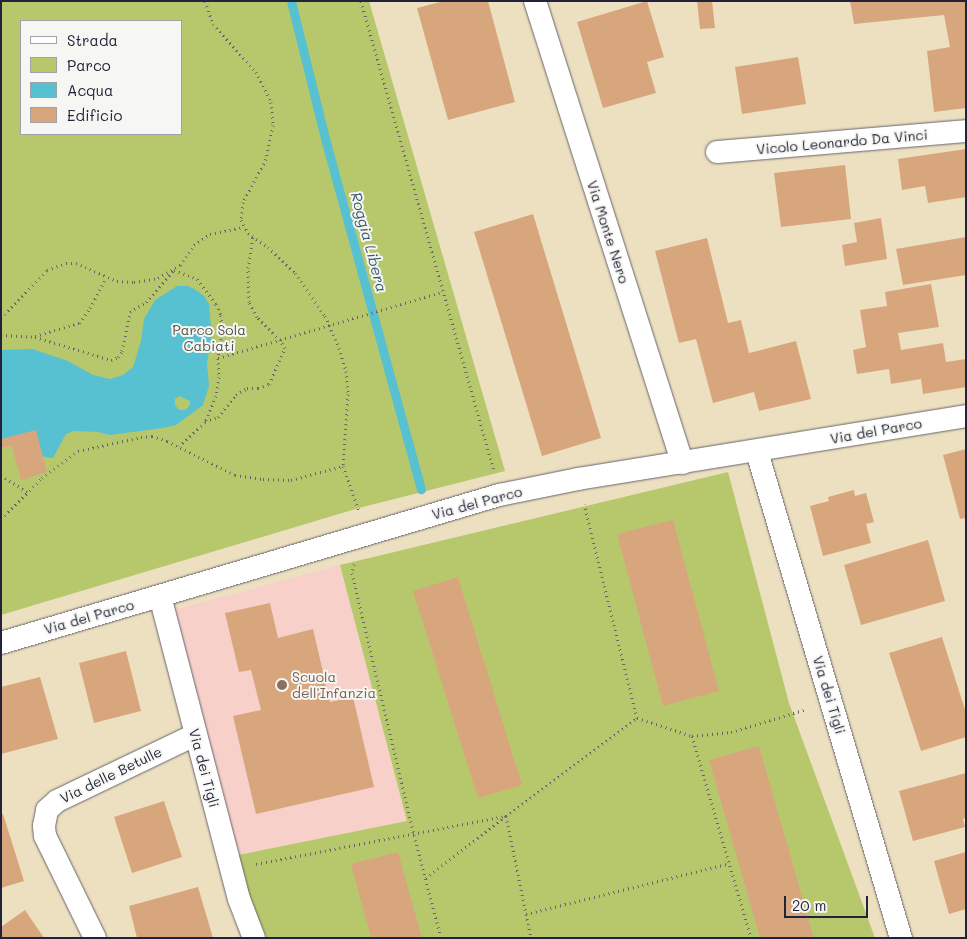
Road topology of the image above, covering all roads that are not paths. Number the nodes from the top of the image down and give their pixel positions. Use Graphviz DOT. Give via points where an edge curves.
graph roads {
  1 [pos="534,1"];
  2 [pos="966,131"];
  3 [pos="718,152"];
  4 [pos="966,416"];
  5 [pos="757,452"];
  6 [pos="682,463"];
  7 [pos="160,596"];
  8 [pos="1,643"];
  9 [pos="195,735"];
  10 [pos="95,938"];
  11 [pos="254,938"];
  12 [pos="901,938"];
  1 -- 6 [label="street, Via Monte Nero"];
  2 -- 3 [label="street, Vicolo Leonardo Da Vinci"];
  4 -- 5 [label="street, Via del Parco"];
  5 -- 6 [label="street, Via del Parco"];
  5 -- 12 [label="street, Via dei Tigli"];
  6 -- 7 [label="street, Via del Parco" via="499,495"];
  7 -- 8 [label="street, Via del Parco"];
  7 -- 9 [label="street, Via dei Tigli"];
  9 -- 10 [label="street, Via delle Betulle" via="56,800 47,810 45,836"];
  9 -- 11 [label="street, Via dei Tigli" via="243,913"];
}
